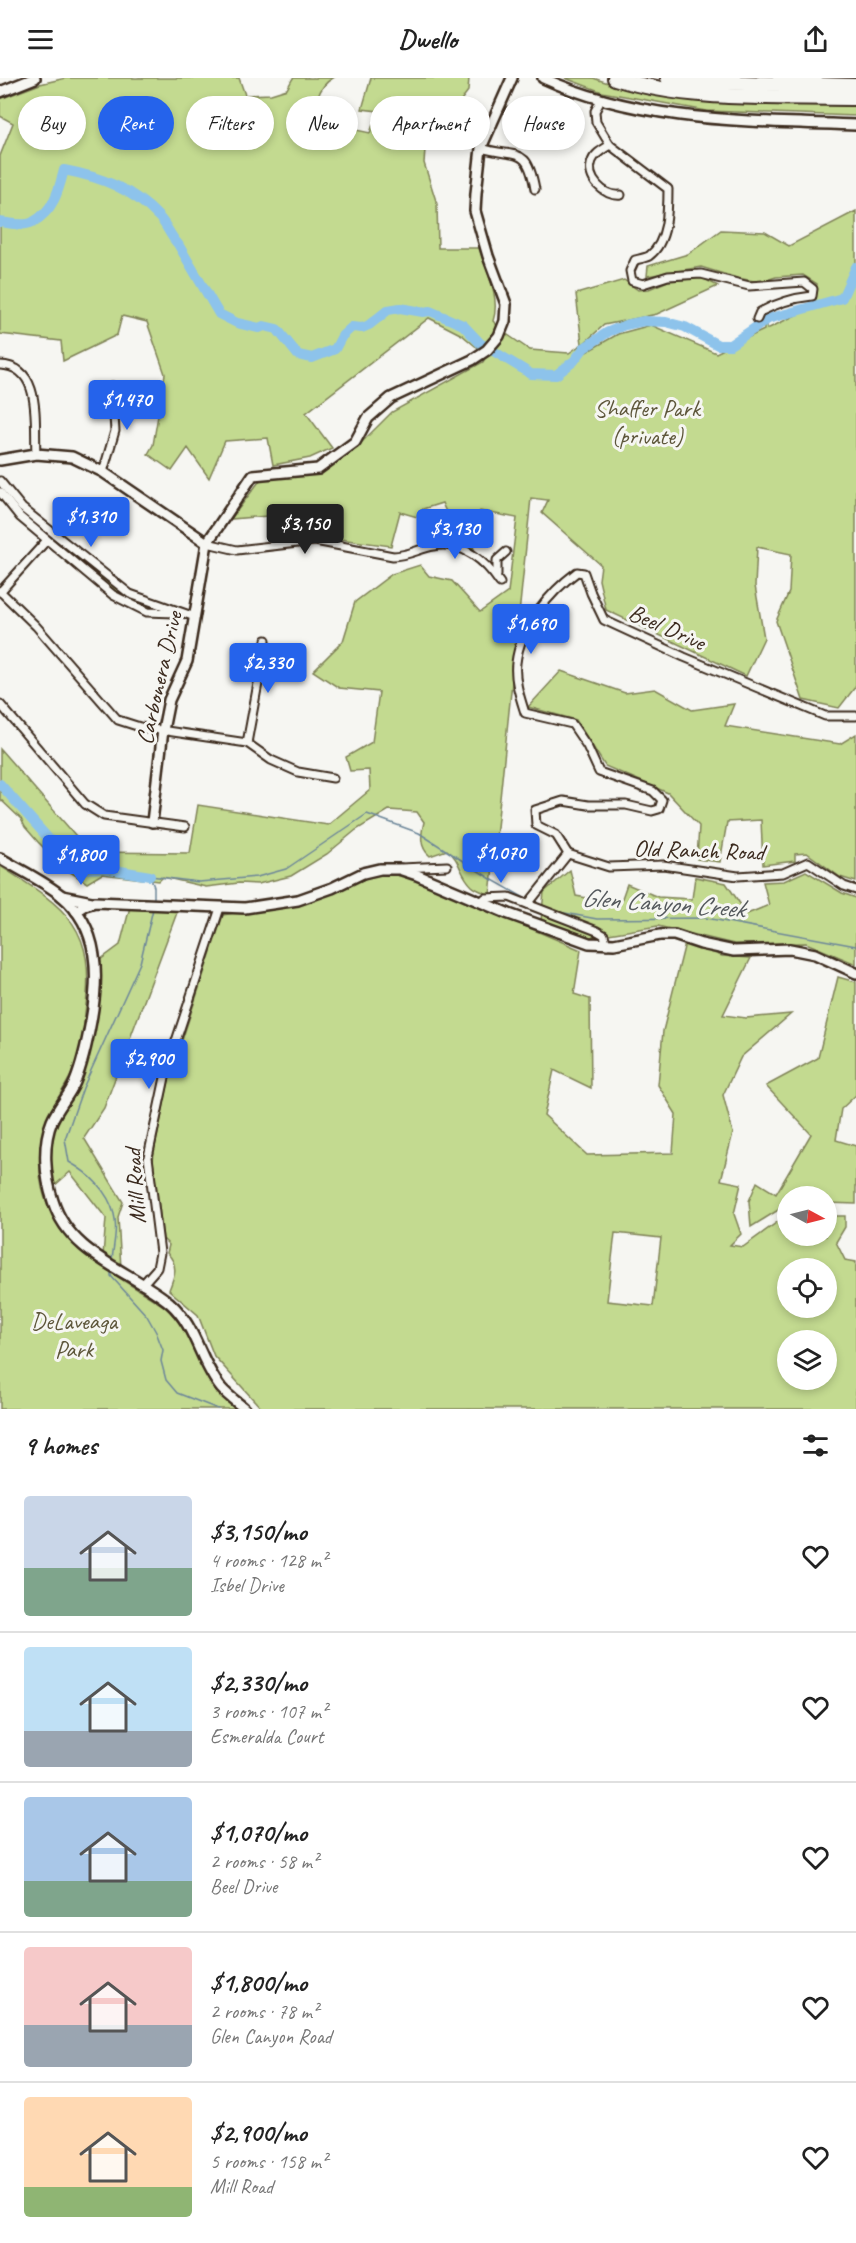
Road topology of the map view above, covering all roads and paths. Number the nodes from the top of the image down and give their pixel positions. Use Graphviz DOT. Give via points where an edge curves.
graph roads {
  1 [pos="34,78"];
  2 [pos="512,78"];
  3 [pos="543,78"];
  4 [pos="615,78"];
  5 [pos="668,78"];
  6 [pos="856,86"];
  7 [pos="0,92"];
  8 [pos="856,98"];
  9 [pos="601,100"];
  10 [pos="856,125"];
  11 [pos="490,128"];
  12 [pos="610,145"];
  13 [pos="481,150"];
  14 [pos="488,150"];
  15 [pos="535,189"];
  16 [pos="621,195"];
  17 [pos="757,319"];
  18 [pos="0,365"];
  19 [pos="112,386"];
  20 [pos="36,454"];
  21 [pos="0,460"];
  22 [pos="103,472"];
  23 [pos="0,480"];
  24 [pos="0,492"];
  25 [pos="47,540"];
  26 [pos="207,543"];
  27 [pos="482,560"];
  28 [pos="0,592"];
  29 [pos="182,614"];
  30 [pos="195,617"];
  31 [pos="266,640"];
  32 [pos="0,704"];
  33 [pos="856,716"];
  34 [pos="163,730"];
  35 [pos="247,743"];
  36 [pos="333,778"];
  37 [pos="152,822"];
  38 [pos="185,826"];
  39 [pos="568,854"];
  40 [pos="0,858"];
  41 [pos="447,866"];
  42 [pos="380,869"];
  43 [pos="856,890"];
  44 [pos="62,896"];
  45 [pos="95,902"];
  46 [pos="481,902"];
  47 [pos="532,903"];
  48 [pos="220,908"];
  49 [pos="76,911"];
  50 [pos="85,922"];
  51 [pos="607,945"];
  52 [pos="856,973"];
  53 [pos="142,1285"];
  54 [pos="245,1409"];
  1 -- 7 [label="street"];
  2 -- 11 [label="street, Carbonera Drive"];
  3 -- 9 [label="street"];
  4 -- 8 [label="highway" via="689,93"];
  5 -- 6 [label="highway"];
  9 -- 10 [label="street" via="693,117"];
  9 -- 12 [label="street" via="595,111 596,122"];
  12 -- 16 [label="street" via="592,160 592,176 608,192"];
  12 -- 17 [label="street" via="668,189 663,237 649,255 635,261 630,271 632,281 643,284 668,276 701,274 748,286 804,282 813,289 812,296 773,305 760,312"];
  13 -- 26 [label="street, Carbonera Drive" via="475,211 506,304 499,336 472,360 391,398 368,418 355,442 318,469 253,475"];
  14 -- 15 [label="street" via="527,160"];
  18 -- 20 [label="street" via="17,368 32,388"];
  19 -- 22 [label="street" via="115,430"];
  20 -- 21 [label="street"];
  20 -- 22 [label="street" via="72,457"];
  22 -- 26 [label="street"];
  23 -- 29 [label="street" via="22,508 130,594"];
  24 -- 25 [label="street" via="20,517"];
  25 -- 28 [label="street"];
  25 -- 29 [label="street" via="113,595 147,612"];
  26 -- 27 [label="street" via="237,550 315,541 393,556 405,556 435,545 455,547"];
  26 -- 30 [label="street, Carbonera Drive"];
  27 -- 27 [label="street" via="492,572 500,583 497,560 506,552"];
  28 -- 34 [label="street" via="36,626 118,720"];
  29 -- 30 [label="street"];
  30 -- 34 [label="street, Carbonera Drive" via="187,661 169,700"];
  31 -- 35 [label="street"];
  32 -- 37 [label="street" via="85,804 104,816"];
  33 -- 39 [label="street, Beel Drive" via="825,716 604,620 584,573 577,572 538,611 525,634 516,662 517,688 525,713 572,724 598,772 653,791 662,800 659,809 651,810 563,801 535,810 536,825 556,835"];
  34 -- 35 [label="street"];
  34 -- 37 [label="street, Carbonera Drive"];
  35 -- 36 [label="street" via="298,772"];
  37 -- 38 [label="street"];
  39 -- 43 [label="street, Old Ranch Road" via="609,867 663,865 738,876 783,873 808,862"];
  39 -- 47 [label="street"];
  40 -- 44 [label="street"];
  41 -- 42 [label="street"];
  42 -- 46 [label="street" via="399,869"];
  42 -- 48 [label="street" via="298,900"];
  44 -- 45 [label="street"];
  44 -- 49 [label="street"];
  45 -- 48 [label="street"];
  45 -- 49 [label="street"];
  45 -- 50 [label="street" via="88,908"];
  46 -- 47 [label="street" via="485,898 509,897"];
  46 -- 51 [label="street" via="589,943"];
  47 -- 51 [label="street" via="597,931 604,935"];
  48 -- 53 [label="street, Mill Road" via="156,1110 148,1157 160,1253 157,1268"];
  49 -- 50 [label="street"];
  50 -- 53 [label="street" via="96,968 95,997 85,1055 52,1122 46,1151 48,1184 64,1223 95,1257"];
  51 -- 52 [label="street" via="674,935 734,951 790,949 816,954"];
  53 -- 54 [label="street" via="170,1303 184,1318 221,1388"];
}
